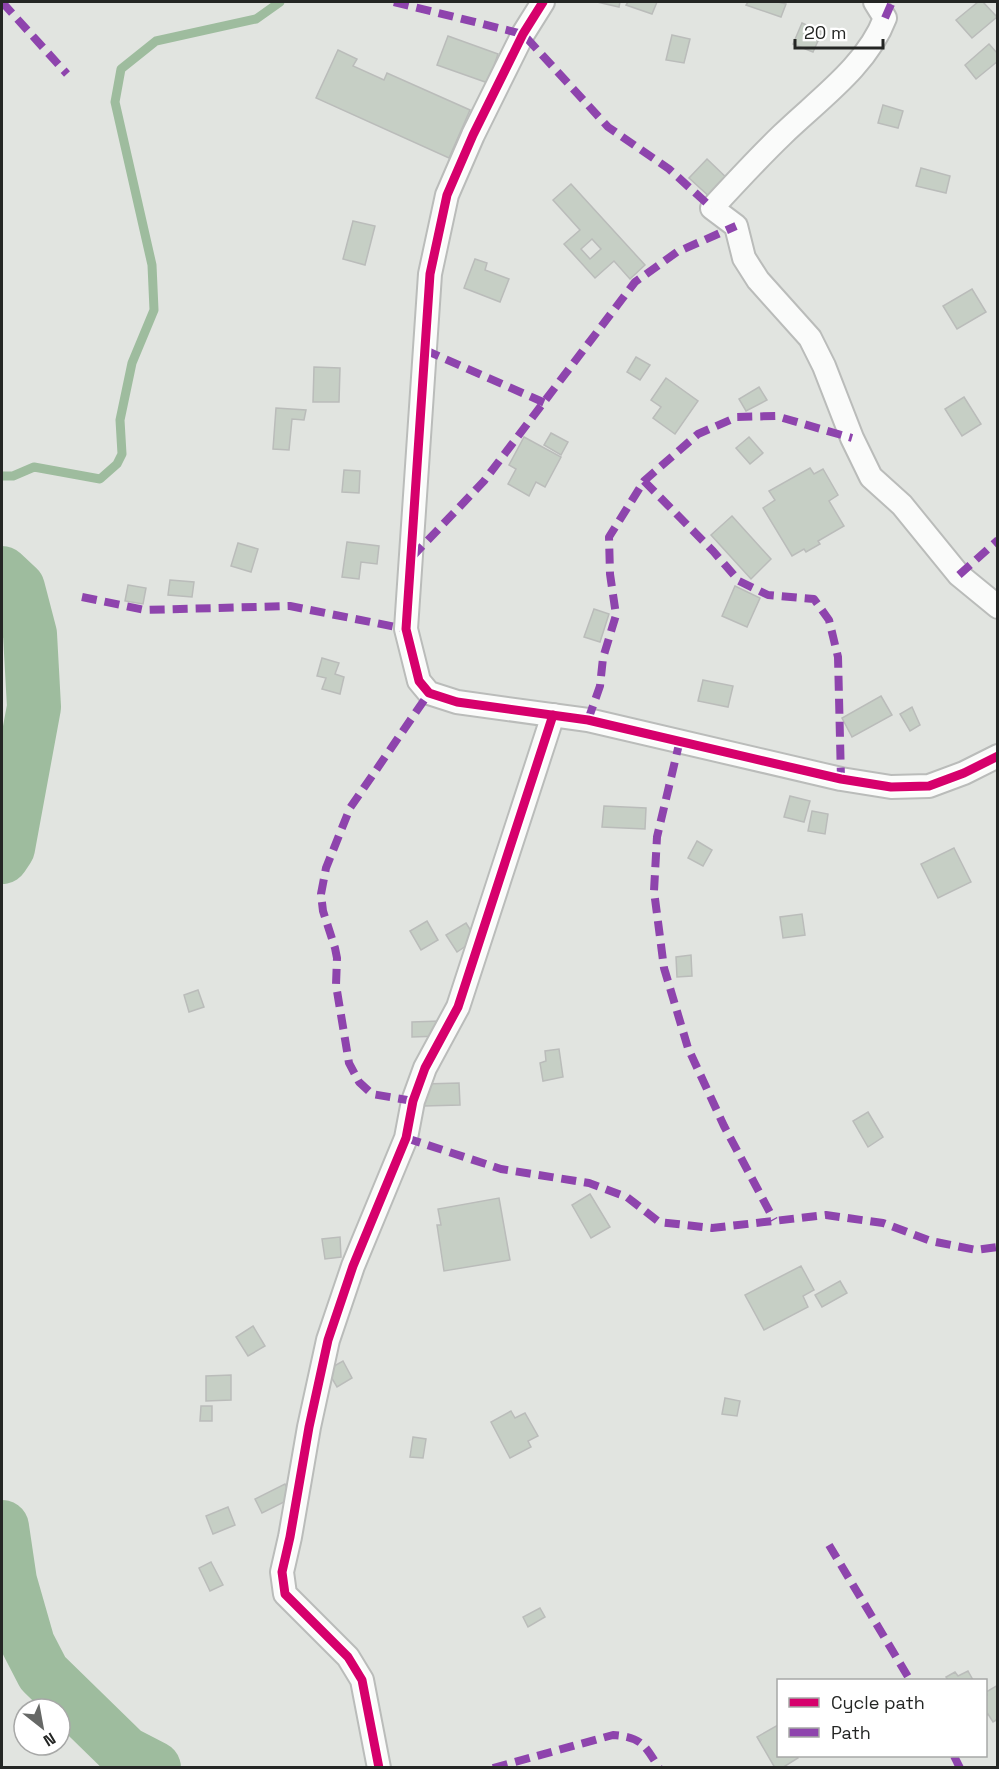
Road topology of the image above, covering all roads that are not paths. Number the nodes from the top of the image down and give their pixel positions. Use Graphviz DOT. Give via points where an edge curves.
graph roads {
  1 [pos="543,2"];
  2 [pos="875,2"];
  3 [pos="998,607"];
  4 [pos="553,715"];
  5 [pos="998,756"];
  6 [pos="379,1767"];
  1 -- 4 [label="street" via="473,135 444,207 430,274 406,629 419,681 429,693 457,702"];
  2 -- 3 [label="street" via="885,18 878,37 854,67 712,208 736,226 744,258 758,280 810,338 871,477 902,505 959,575"];
  4 -- 5 [label="street" via="891,787 929,786"];
  4 -- 6 [label="street" via="458,1007 425,1068 406,1138 353,1266 328,1340 282,1572 285,1594 348,1657 362,1680"];
}
